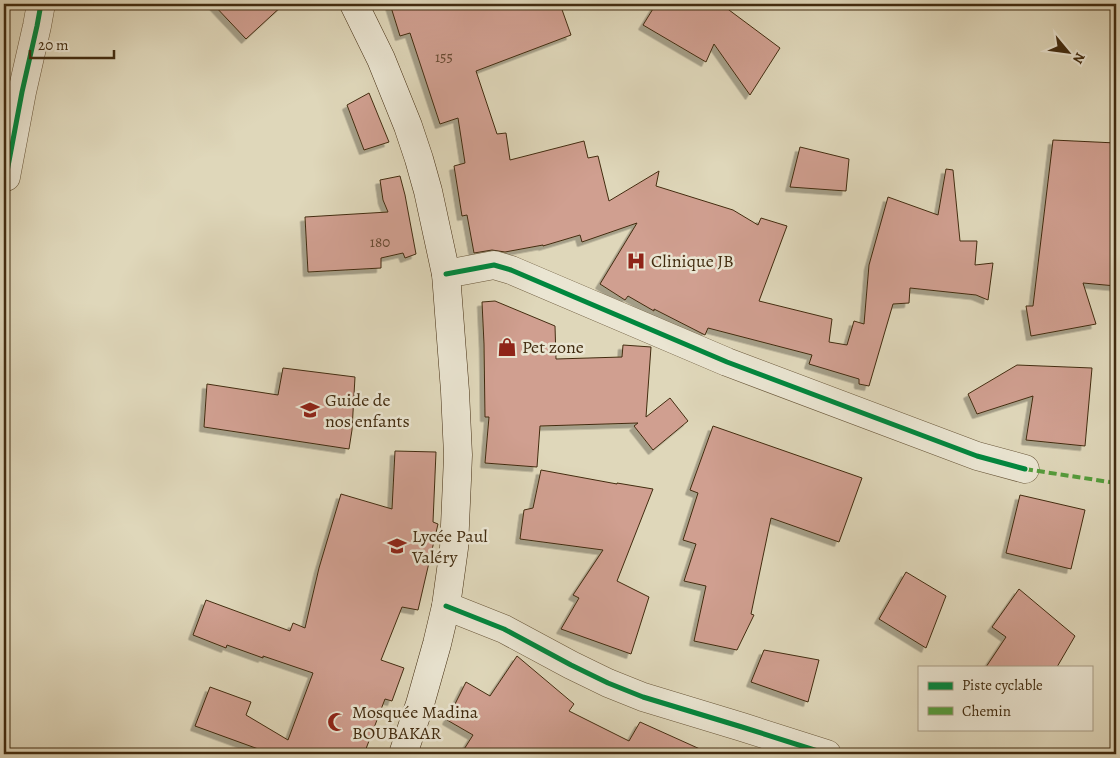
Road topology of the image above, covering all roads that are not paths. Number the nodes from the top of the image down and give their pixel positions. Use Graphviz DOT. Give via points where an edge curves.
graph roads {
  1 [pos="41,4"];
  2 [pos="354,4"];
  3 [pos="6,177"];
  4 [pos="446,274"];
  5 [pos="1025,469"];
  6 [pos="446,606"];
  7 [pos="403,754"];
  8 [pos="827,754"];
  1 -- 3 [label="street"];
  2 -- 4 [label="street" via="408,126 428,191"];
  4 -- 5 [label="street" via="494,265 511,270 727,362 977,456"];
  4 -- 6 [label="street" via="458,455 454,548"];
  6 -- 7 [label="street"];
  6 -- 8 [label="street" via="504,629 571,665 643,697"];
}
